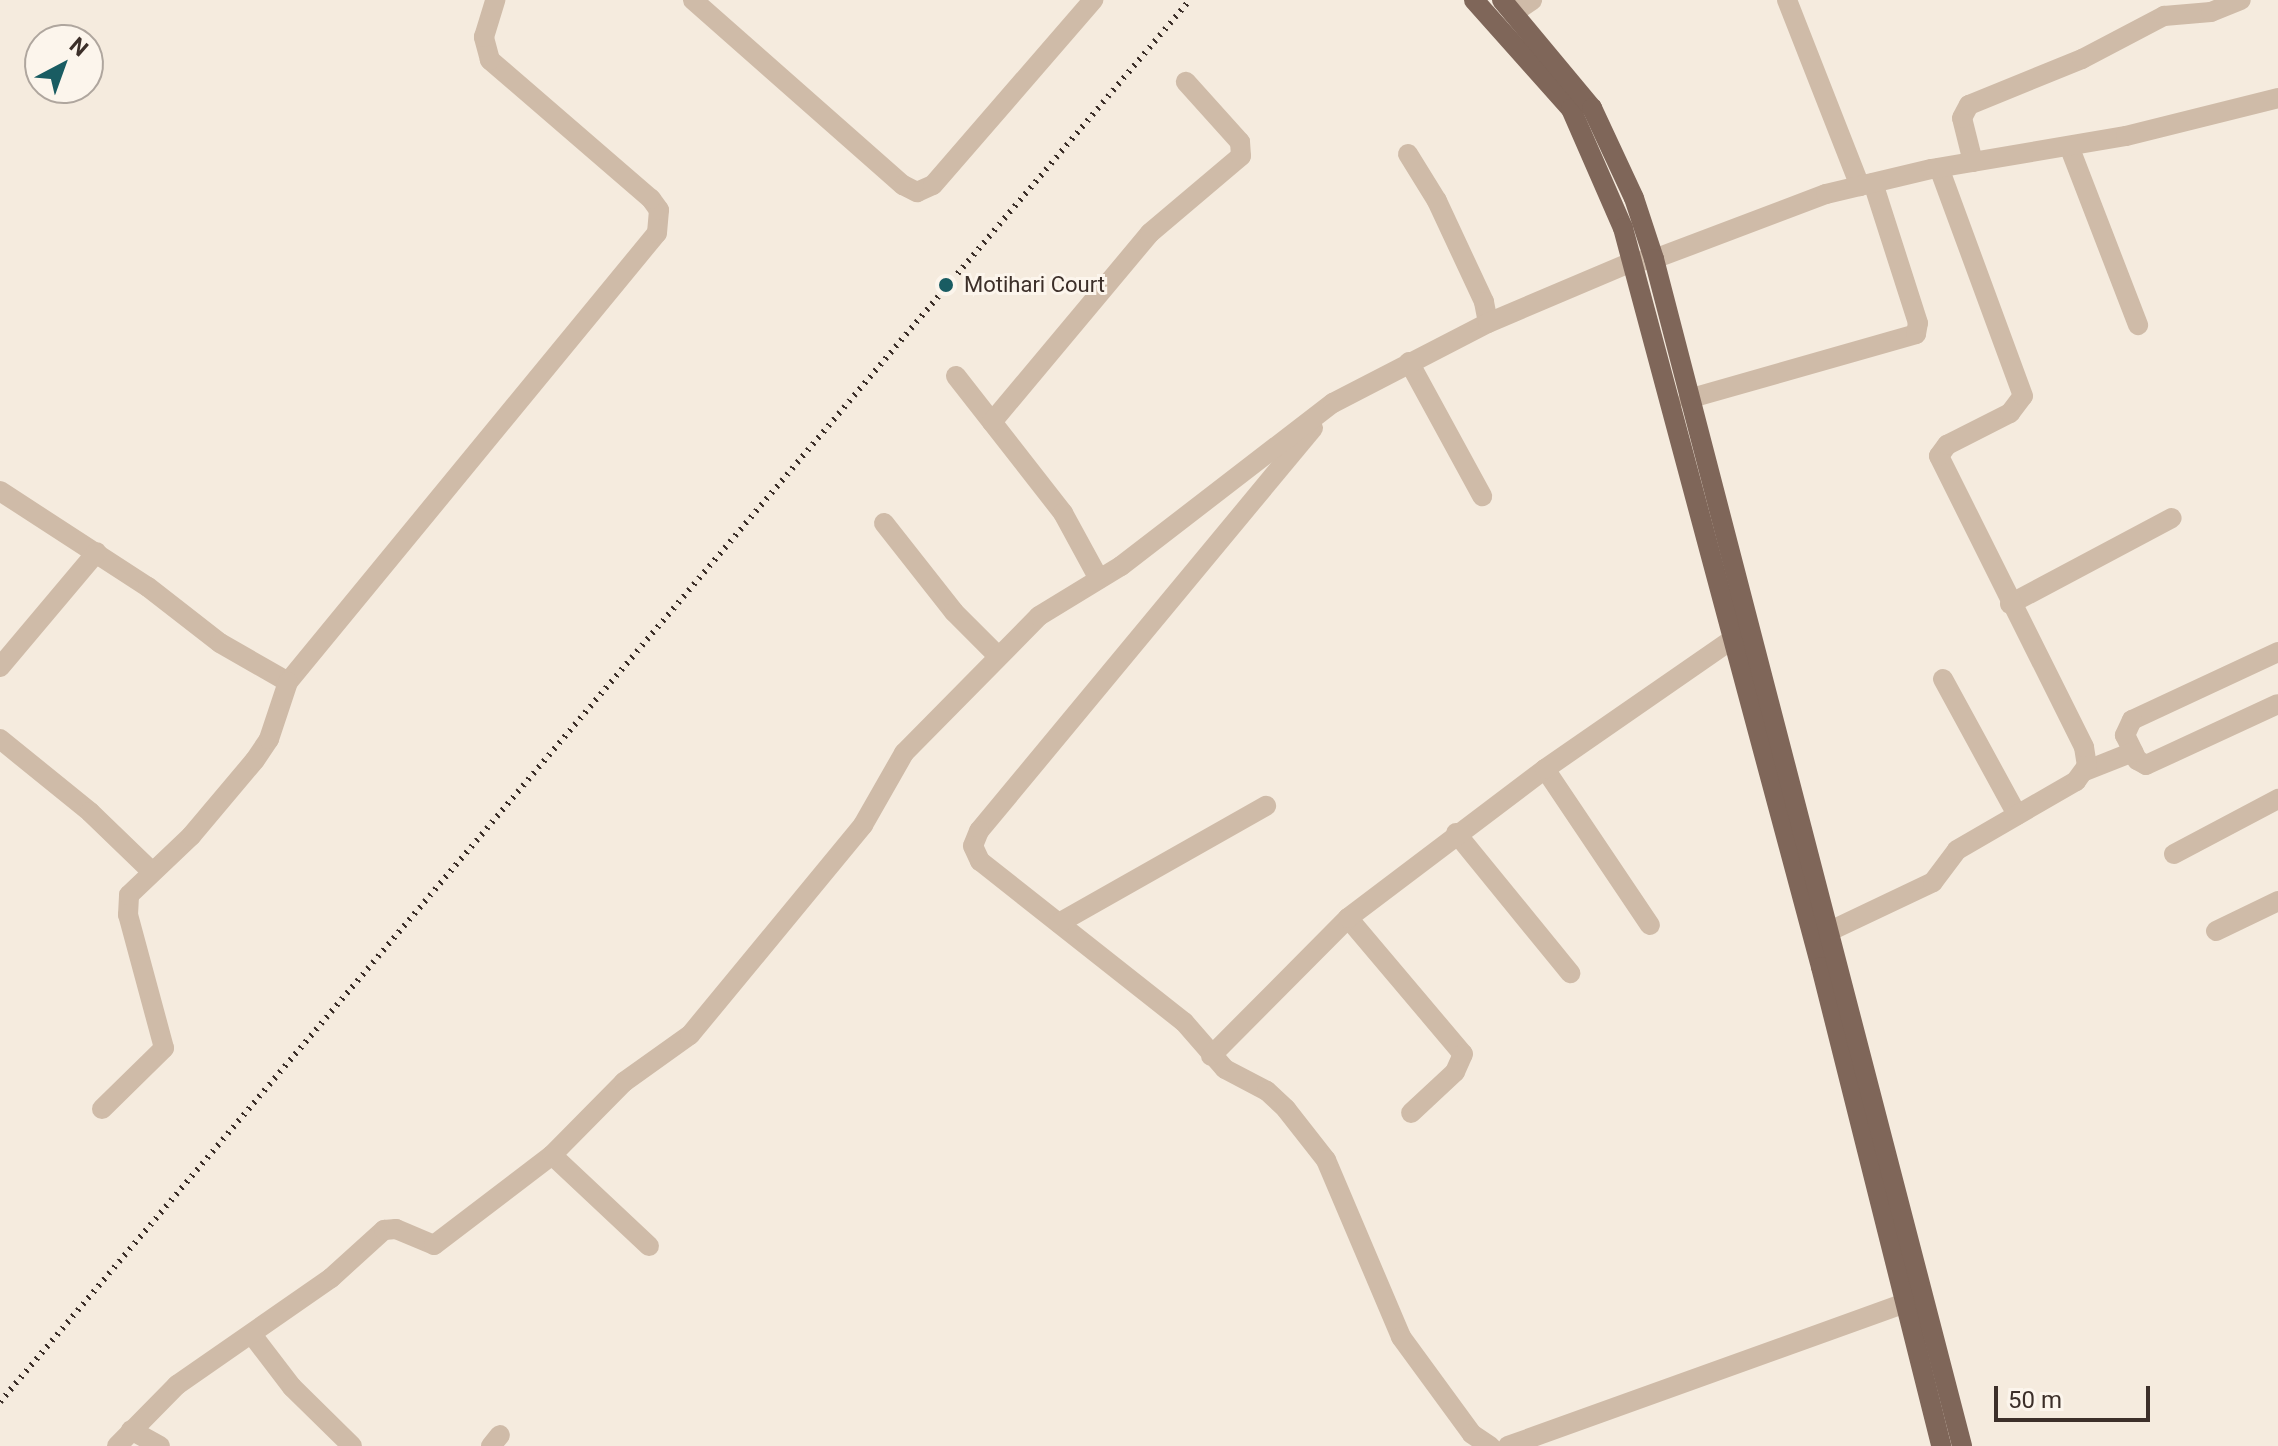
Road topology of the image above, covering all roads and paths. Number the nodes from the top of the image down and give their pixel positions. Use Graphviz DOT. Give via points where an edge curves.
graph roads {
  1 [pos="495,0"];
  2 [pos="693,0"];
  3 [pos="1093,0"];
  4 [pos="1474,0"];
  5 [pos="1532,0"];
  6 [pos="1787,0"];
  7 [pos="2241,0"];
  8 [pos="1508,7"];
  9 [pos="1186,82"];
  10 [pos="2278,98"];
  11 [pos="2069,146"];
  12 [pos="1408,154"];
  13 [pos="1973,162"];
  14 [pos="1939,168"];
  15 [pos="1866,184"];
  16 [pos="1654,259"];
  17 [pos="1632,262"];
  18 [pos="1488,323"];
  19 [pos="2138,325"];
  20 [pos="1409,362"];
  21 [pos="956,376"];
  22 [pos="1688,399"];
  23 [pos="1333,403"];
  24 [pos="992,422"];
  25 [pos="0,491"];
  26 [pos="1482,496"];
  27 [pos="2172,518"];
  28 [pos="884,523"];
  29 [pos="97,552"];
  30 [pos="1099,579"];
  31 [pos="2010,604"];
  32 [pos="1733,639"];
  33 [pos="2278,652"];
  34 [pos="998,656"];
  35 [pos="0,667"];
  36 [pos="1943,679"];
  37 [pos="288,682"];
  38 [pos="2278,704"];
  39 [pos="0,739"];
  40 [pos="2133,752"];
  41 [pos="1545,769"];
  42 [pos="2085,771"];
  43 [pos="2278,799"];
  44 [pos="1266,806"];
  45 [pos="2017,815"];
  46 [pos="1456,833"];
  47 [pos="2174,854"];
  48 [pos="151,871"];
  49 [pos="2278,901"];
  50 [pos="1348,918"];
  51 [pos="1059,923"];
  52 [pos="1650,925"];
  53 [pos="1830,931"];
  54 [pos="2216,931"];
  55 [pos="1570,973"];
  56 [pos="1211,1056"];
  57 [pos="102,1109"];
  58 [pos="1411,1113"];
  59 [pos="552,1155"];
  60 [pos="649,1246"];
  61 [pos="1903,1304"];
  62 [pos="253,1336"];
  63 [pos="131,1430"];
  64 [pos="117,1446"];
  65 [pos="160,1446"];
  66 [pos="352,1446"];
  67 [pos="1490,1446"];
  68 [pos="1508,1446"];
  69 [pos="1941,1446"];
  70 [pos="1962,1446"];
  1 -- 37 [label="street" via="484,37 490,60 651,199 659,210 657,233"];
  2 -- 3 [label="street" via="917,192 933,185"];
  4 -- 17 [label="main road" via="1571,109 1610,191"];
  5 -- 8 [label="street"];
  6 -- 15 [label="street"];
  7 -- 13 [label="street" via="2211,12 2164,16 2082,59 1969,105 1961,113"];
  8 -- 16 [label="main road" via="1592,108 1634,198"];
  9 -- 24 [label="street" via="1240,142 1241,156 1150,233"];
  10 -- 11 [label="street"];
  11 -- 13 [label="street"];
  11 -- 19 [label="street"];
  12 -- 18 [label="street" via="1437,201 1484,302"];
  13 -- 14 [label="street"];
  14 -- 15 [label="street"];
  14 -- 31 [label="street" via="2023,396 2010,413 1947,445 1939,456"];
  15 -- 16 [label="street"];
  15 -- 22 [label="street" via="1918,323 1914,337"];
  16 -- 17 [label="street"];
  16 -- 22 [label="main road"];
  17 -- 18 [label="street"];
  17 -- 32 [label="main road"];
  18 -- 20 [label="street"];
  20 -- 23 [label="street"];
  20 -- 26 [label="street"];
  21 -- 24 [label="street"];
  22 -- 53 [label="main road"];
  23 -- 30 [label="street"];
  23 -- 51 [label="street" via="974,839 980,861"];
  24 -- 30 [label="street" via="1063,513"];
  25 -- 29 [label="street"];
  27 -- 31 [label="street"];
  28 -- 34 [label="street" via="954,612"];
  29 -- 35 [label="street"];
  29 -- 37 [label="street" via="220,643"];
  30 -- 34 [label="street" via="1048,610"];
  31 -- 42 [label="street" via="2084,747"];
  32 -- 41 [label="street"];
  32 -- 61 [label="main road"];
  33 -- 40 [label="street" via="2127,723 2125,735"];
  34 -- 59 [label="street" via="904,753 863,825 701,1023 624,1082"];
  36 -- 45 [label="street"];
  37 -- 48 [label="street" via="269,739 255,760 191,836"];
  38 -- 40 [label="street" via="2153,763 2139,762"];
  39 -- 48 [label="street" via="90,812"];
  40 -- 42 [label="street"];
  41 -- 46 [label="street"];
  41 -- 52 [label="street"];
  42 -- 45 [label="street"];
  43 -- 47 [label="street"];
  44 -- 51 [label="street"];
  45 -- 53 [label="street" via="1952,854 1933,882"];
  46 -- 50 [label="street"];
  46 -- 55 [label="street"];
  48 -- 57 [label="street" via="129,895 128,915 164,1048"];
  49 -- 54 [label="street"];
  50 -- 56 [label="street"];
  50 -- 58 [label="street" via="1463,1054 1455,1072"];
  51 -- 56 [label="street" via="1184,1022"];
  53 -- 70 [label="main road"];
  56 -- 67 [label="street" via="1277,1099 1318,1149 1401,1337 1472,1434"];
  59 -- 60 [label="street"];
  59 -- 62 [label="street" via="434,1245 396,1229 384,1230"];
  61 -- 68 [label="street"];
  61 -- 69 [label="main road"];
  62 -- 63 [label="street" via="199,1368"];
  62 -- 66 [label="street" via="292,1387"];
  63 -- 64 [label="street"];
  63 -- 65 [label="street"];
}
